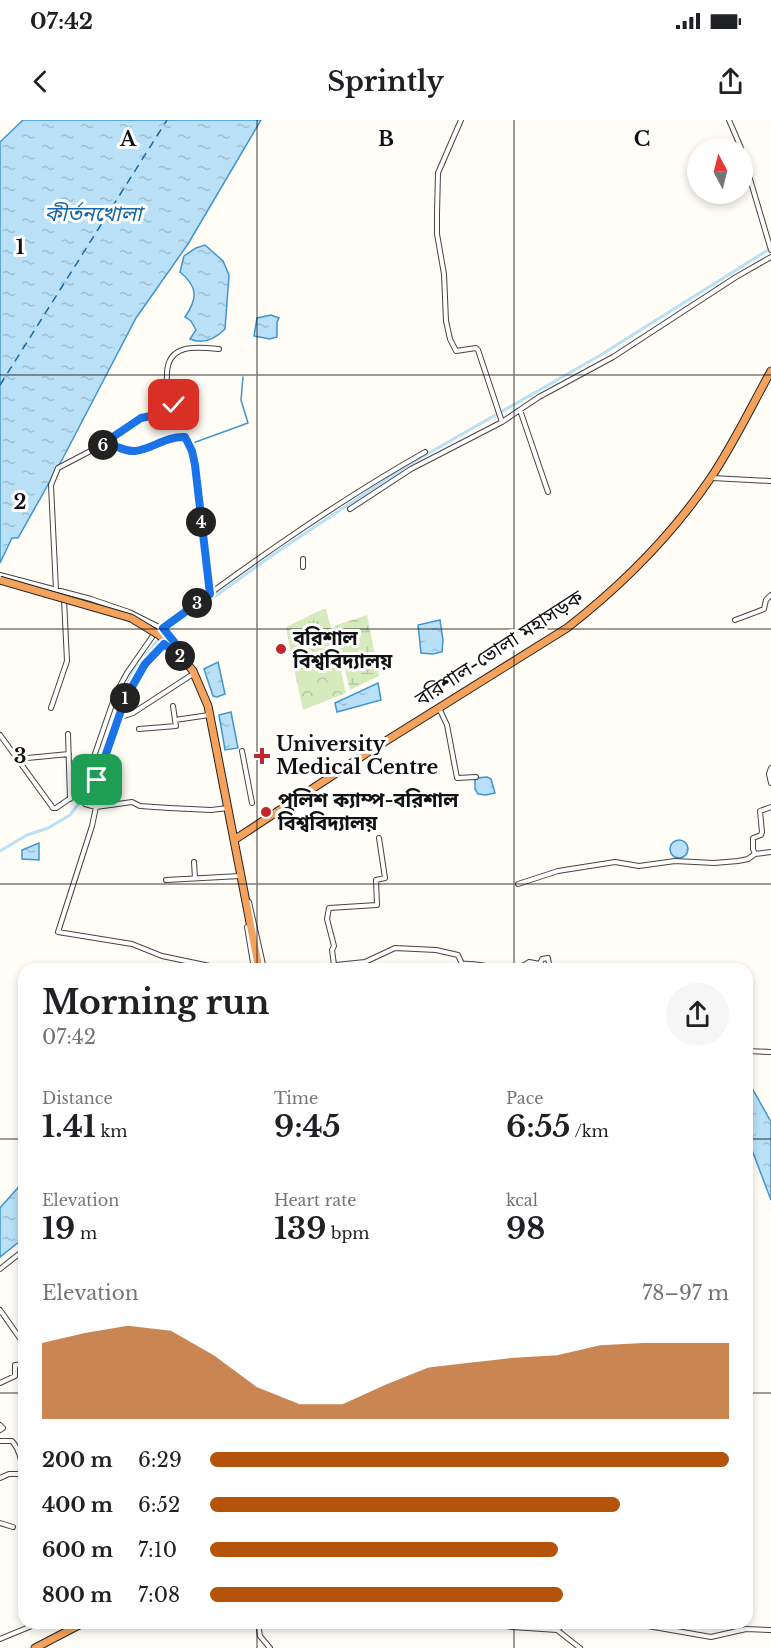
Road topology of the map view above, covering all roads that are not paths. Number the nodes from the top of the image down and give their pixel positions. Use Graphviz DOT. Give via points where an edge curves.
graph roads {
  1 [pos="461,120"];
  2 [pos="729,120"];
  3 [pos="737,138"];
  4 [pos="753,186"];
  5 [pos="769,238"];
  6 [pos="770,248"];
  7 [pos="771,257"];
  8 [pos="219,349"];
  9 [pos="771,371"];
  10 [pos="520,410"];
  11 [pos="502,420"];
  12 [pos="98,447"];
  13 [pos="425,452"];
  14 [pos="711,478"];
  15 [pos="771,480"];
  16 [pos="549,492"];
  17 [pos="350,509"];
  18 [pos="303,558"];
  19 [pos="303,567"];
  20 [pos="0,575"];
  21 [pos="0,580"];
  22 [pos="56,590"];
  23 [pos="65,592"];
  24 [pos="210,594"];
  25 [pos="771,595"];
  26 [pos="735,620"];
  27 [pos="164,629"];
  28 [pos="185,660"];
  29 [pos="194,674"];
  30 [pos="173,706"];
  31 [pos="51,708"];
  32 [pos="439,708"];
  33 [pos="210,715"];
  34 [pos="118,718"];
  35 [pos="175,720"];
  36 [pos="139,729"];
  37 [pos="68,734"];
  38 [pos="0,735"];
  39 [pos="242,752"];
  40 [pos="69,754"];
  41 [pos="18,759"];
  42 [pos="771,768"];
  43 [pos="476,777"];
  44 [pos="771,783"];
  45 [pos="70,799"];
  46 [pos="252,803"];
  47 [pos="96,807"];
  48 [pos="771,807"];
  49 [pos="228,808"];
  50 [pos="231,824"];
  51 [pos="249,830"];
  52 [pos="379,838"];
  53 [pos="234,840"];
  54 [pos="771,852"];
  55 [pos="237,853"];
  56 [pos="755,854"];
  57 [pos="194,862"];
  58 [pos="195,878"];
  59 [pos="242,878"];
  60 [pos="166,880"];
  61 [pos="518,884"];
  62 [pos="195,963"];
  63 [pos="255,963"];
  64 [pos="263,963"];
  65 [pos="333,963"];
  66 [pos="359,963"];
  67 [pos="462,963"];
  68 [pos="540,963"];
  69 [pos="549,963"];
  70 [pos="753,1051"];
  71 [pos="771,1052"];
  72 [pos="18,1255"];
  73 [pos="0,1269"];
  74 [pos="0,1310"];
  75 [pos="18,1336"];
  76 [pos="18,1365"];
  77 [pos="0,1383"];
  78 [pos="0,1425"];
  79 [pos="0,1430"];
  80 [pos="0,1441"];
  81 [pos="18,1448"];
  82 [pos="18,1474"];
  83 [pos="0,1478"];
  84 [pos="0,1523"];
  85 [pos="14,1527"];
  86 [pos="24,1629"];
  87 [pos="71,1629"];
  88 [pos="259,1629"];
  89 [pos="542,1629"];
  90 [pos="665,1629"];
  91 [pos="746,1629"];
  92 [pos="746,1629"];
  93 [pos="557,1630"];
  94 [pos="771,1630"];
  95 [pos="0,1639"];
  96 [pos="35,1648"];
  97 [pos="270,1648"];
  98 [pos="580,1648"];
  1 -- 11 [label="street" via="438,173 436,234 444,274 446,321 456,351 478,350"];
  2 -- 3 [label="street"];
  4 -- 5 [label="street"];
  5 -- 6 [label="street"];
  7 -- 10 [label="street" via="613,357"];
  8 -- 12 [label="street" via="188,348 176,352 168,362 166,387 174,406 166,413 141,418"];
  9 -- 14 [label="highway, বরিশাল-ভোলা মহাসড়ক"];
  10 -- 11 [label="street"];
  10 -- 16 [label="street"];
  11 -- 17 [label="street" via="411,469"];
  12 -- 22 [label="street" via="58,468 51,485"];
  12 -- 24 [label="street" via="109,443 136,451 163,440 185,437 195,465"];
  13 -- 24 [label="street" via="365,486"];
  14 -- 15 [label="street"];
  14 -- 32 [label="highway, বরিশাল-ভোলা মহাসড়ক" via="662,541 594,607"];
  18 -- 19 [label="street"];
  20 -- 22 [label="street"];
  21 -- 28 [label="highway, bridge" via="130,618 150,629"];
  22 -- 23 [label="street"];
  23 -- 27 [label="street" via="121,609"];
  23 -- 31 [label="street" via="66,661"];
  24 -- 27 [label="street"];
  25 -- 26 [label="street" via="764,609"];
  27 -- 28 [label="street"];
  27 -- 45 [label="street" via="131,667 116,693 89,771"];
  28 -- 29 [label="highway"];
  28 -- 34 [label="street" via="162,645 134,681"];
  29 -- 33 [label="highway"];
  29 -- 34 [label="street"];
  30 -- 35 [label="street"];
  32 -- 43 [label="street" via="447,725 457,778"];
  32 -- 51 [label="highway, বরিশাল-ভোলা মহাসড়ক"];
  33 -- 35 [label="street"];
  33 -- 49 [label="highway"];
  34 -- 47 [label="street" via="101,771 85,804"];
  35 -- 36 [label="street" via="176,726"];
  37 -- 40 [label="street"];
  38 -- 41 [label="street"];
  39 -- 46 [label="street"];
  40 -- 41 [label="street"];
  40 -- 45 [label="street"];
  41 -- 45 [label="street" via="53,808"];
  42 -- 44 [label="street"];
  47 -- 49 [label="street" via="132,802 169,808"];
  47 -- 62 [label="street" via="58,933 132,944"];
  48 -- 56 [label="street" via="760,811 762,832 753,838"];
  49 -- 50 [label="highway"];
  50 -- 51 [label="highway" via="241,831"];
  50 -- 53 [label="highway"];
  51 -- 53 [label="highway, বরিশাল-ভোলা মহাসড়ক"];
  51 -- 55 [label="highway"];
  52 -- 65 [label="street" via="385,878 376,880 377,905 329,908"];
  53 -- 55 [label="highway"];
  54 -- 56 [label="street"];
  55 -- 59 [label="highway"];
  56 -- 61 [label="street" via="748,859 714,863 675,861 639,866 615,862"];
  57 -- 58 [label="street"];
  58 -- 59 [label="street"];
  58 -- 60 [label="street"];
  59 -- 63 [label="highway"];
  59 -- 64 [label="street"];
  66 -- 67 [label="street" via="395,948 455,953"];
  68 -- 69 [label="street" via="548,958"];
  70 -- 71 [label="street"];
  72 -- 73 [label="street"];
  74 -- 75 [label="street"];
  76 -- 77 [label="street" via="15,1376"];
  78 -- 79 [label="street"];
  80 -- 81 [label="street" via="12,1441"];
  82 -- 83 [label="street"];
  84 -- 85 [label="street"];
  86 -- 95 [label="street"];
  87 -- 96 [label="highway"];
  88 -- 97 [label="street"];
  89 -- 93 [label="street"];
  90 -- 91 [label="street" via="711,1637"];
  92 -- 94 [label="street"];
  93 -- 98 [label="street"];
}
